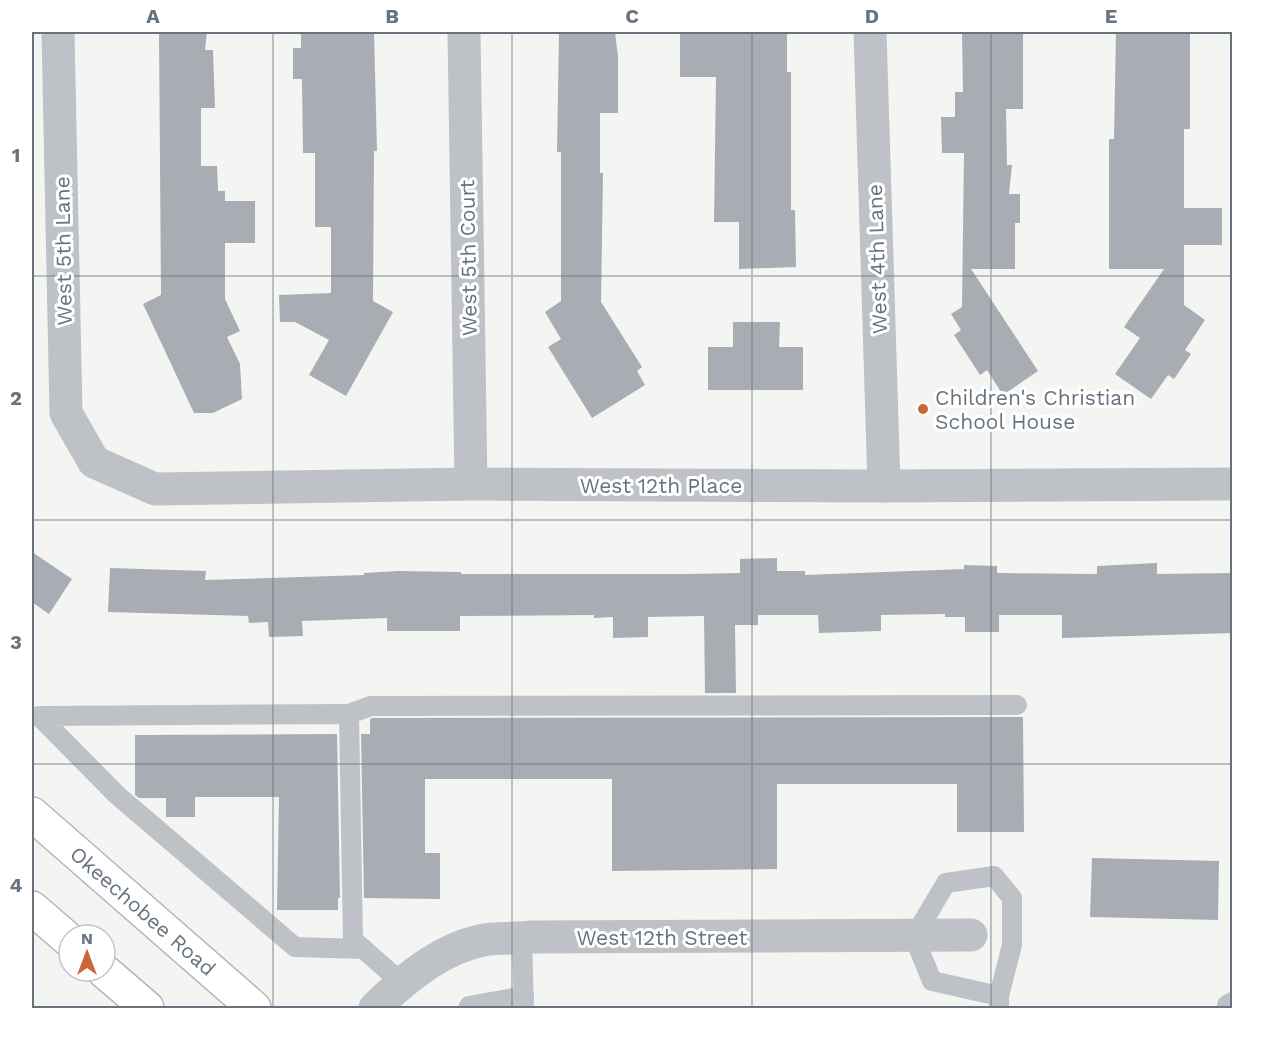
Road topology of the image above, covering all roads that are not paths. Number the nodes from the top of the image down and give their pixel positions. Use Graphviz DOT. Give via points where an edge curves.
graph roads {
  1 [pos="58,32"];
  2 [pos="464,32"];
  3 [pos="870,32"];
  4 [pos="94,462"];
  5 [pos="471,484"];
  6 [pos="1233,484"];
  7 [pos="884,486"];
  8 [pos="1017,705"];
  9 [pos="349,714"];
  10 [pos="32,814"];
  11 [pos="32,908"];
  12 [pos="57,930"];
  13 [pos="972,935"];
  14 [pos="914,937"];
  15 [pos="522,938"];
  16 [pos="364,949"];
  17 [pos="117,982"];
  18 [pos="401,982"];
  19 [pos="524,1002"];
  20 [pos="999,1002"];
  21 [pos="1233,1002"];
  22 [pos="147,1008"];
  23 [pos="254,1008"];
  24 [pos="375,1008"];
  25 [pos="470,1008"];
  26 [pos="1227,1008"];
  1 -- 4 [label="street, West 5th Lane" via="66,413"];
  2 -- 5 [label="street, West 5th Court"];
  3 -- 7 [label="street, West 4th Lane"];
  4 -- 5 [label="street, West 12th Place" via="155,489"];
  5 -- 7 [label="street, West 12th Place"];
  6 -- 7 [label="street, West 12th Place"];
  8 -- 9 [label="lane" via="371,706"];
  9 -- 16 [label="lane" via="353,940"];
  9 -- 16 [label="lane" via="39,716 117,795 295,947"];
  10 -- 23 [label="highway, Okeechobee Road"];
  11 -- 12 [label="highway"];
  13 -- 14 [label="street, West 12th Street"];
  14 -- 15 [label="street, West 12th Street"];
  14 -- 20 [label="lane" via="932,981"];
  14 -- 20 [label="lane" via="946,883 994,876 1012,898 1012,945"];
  15 -- 18 [label="street, West 12th Street" via="479,941 439,958"];
  15 -- 19 [label="lane"];
  16 -- 18 [label="lane"];
  17 -- 22 [label="highway"];
  18 -- 24 [label="street, West 12th Street"];
  19 -- 25 [label="lane"];
  21 -- 26 [label="lane"];
}
